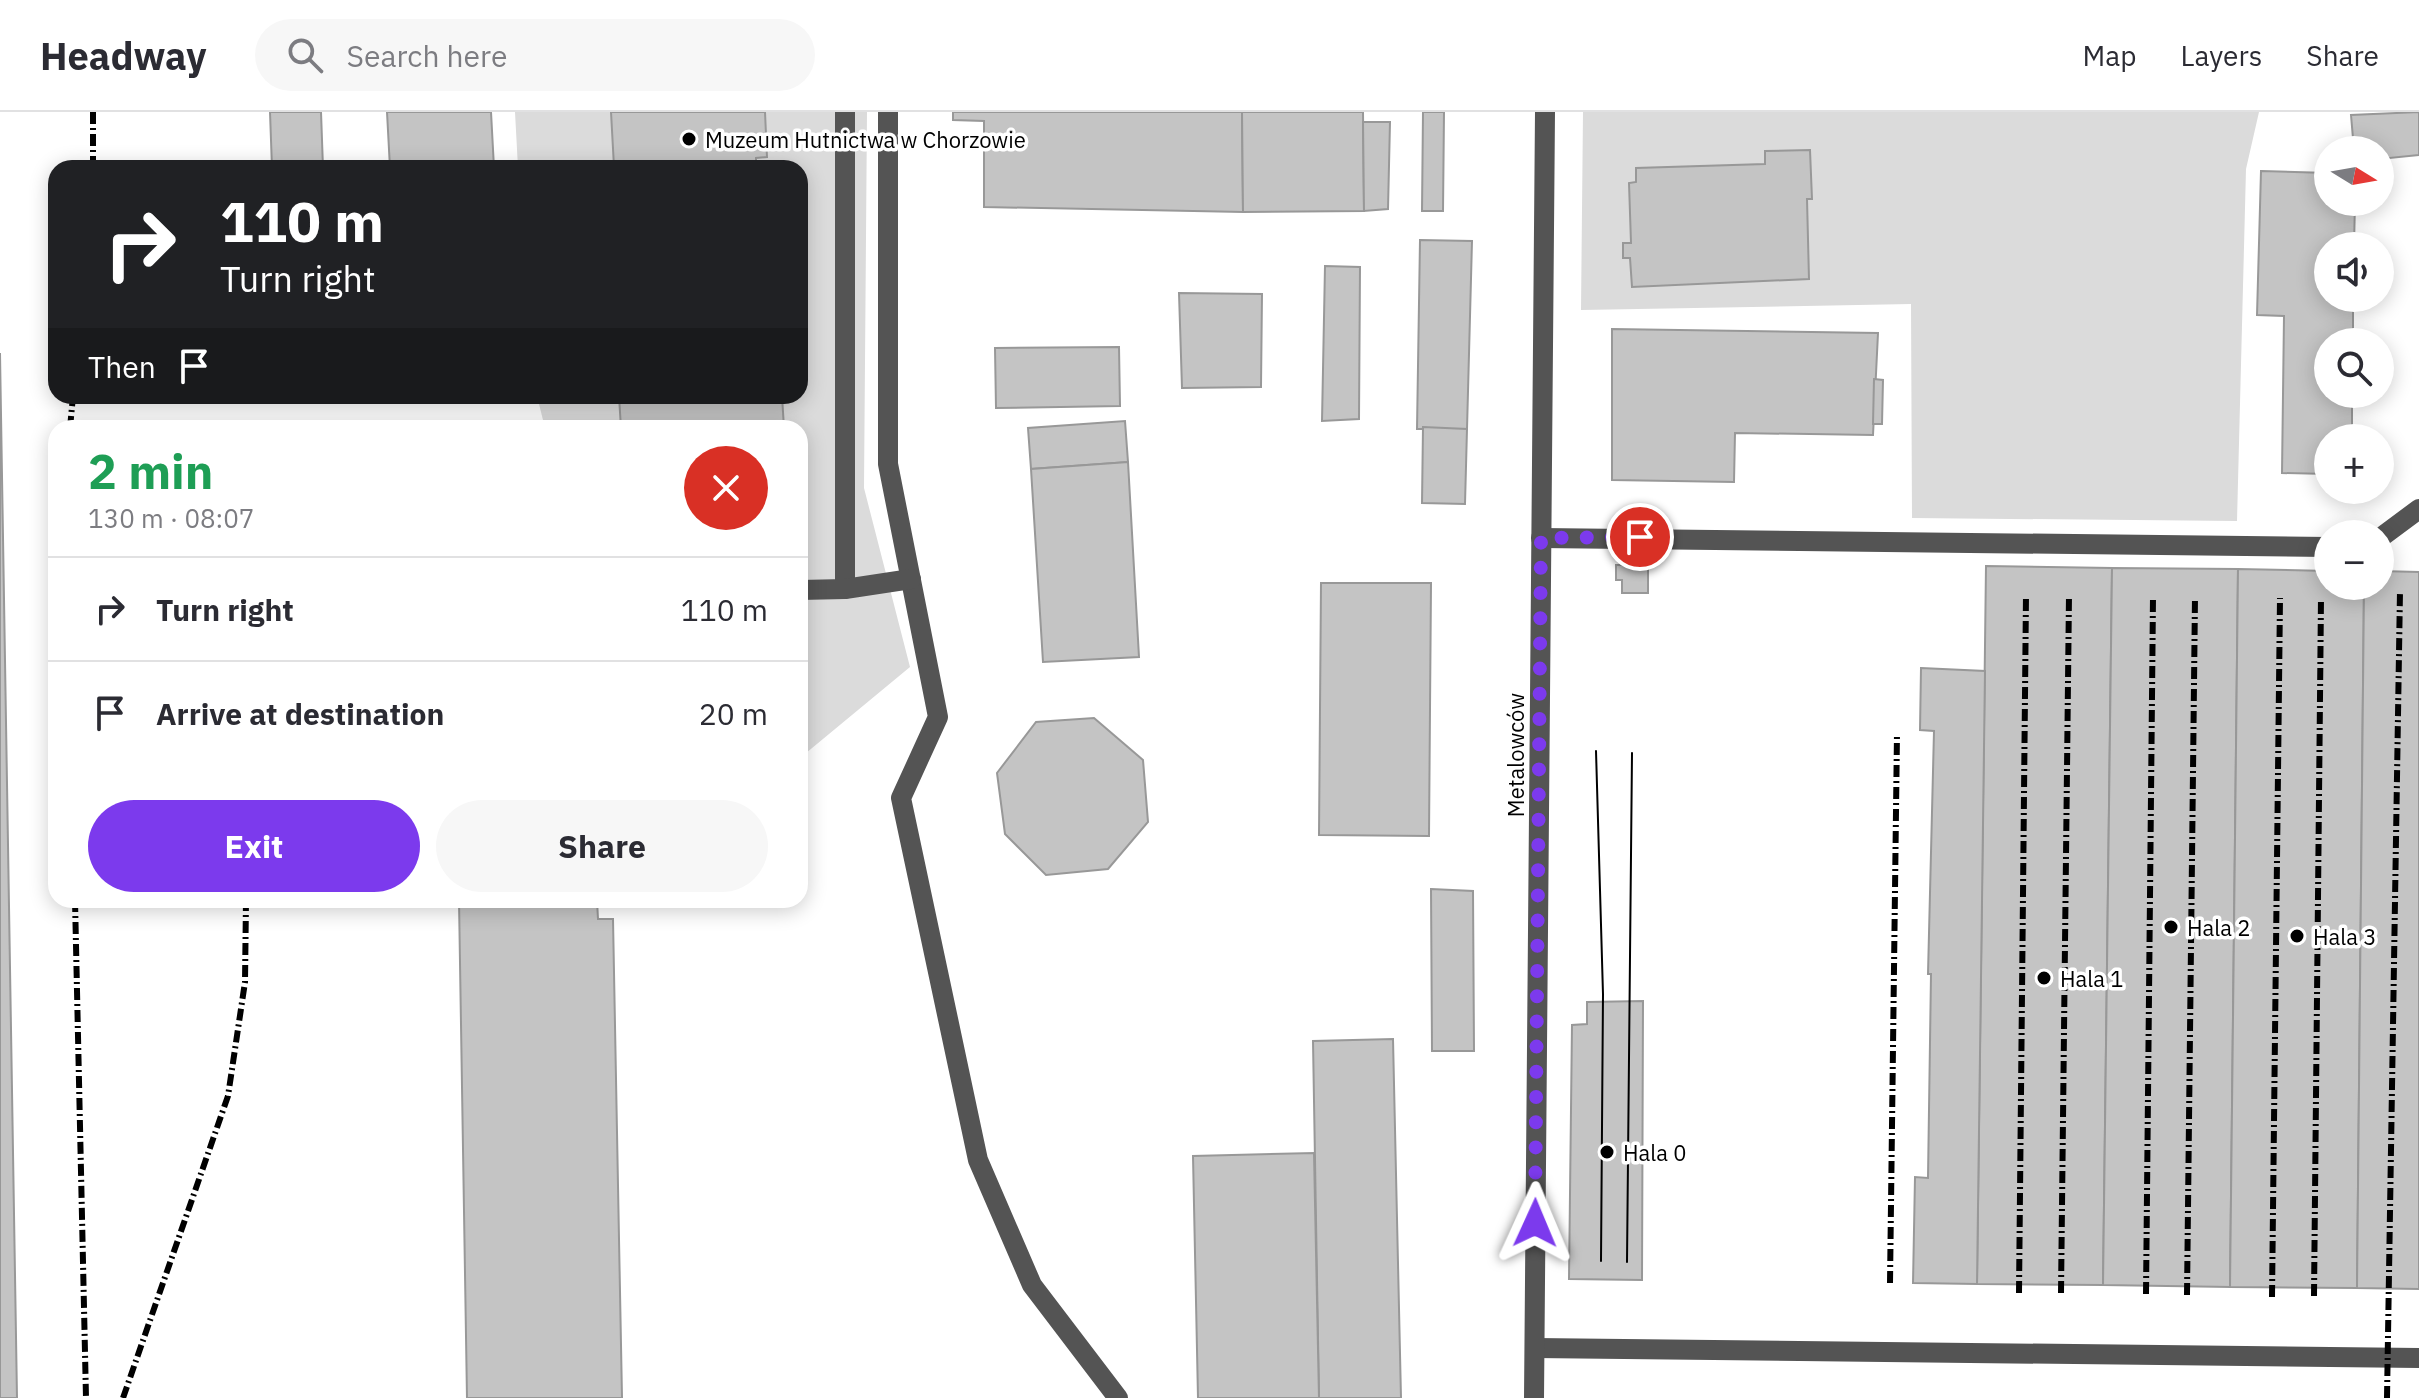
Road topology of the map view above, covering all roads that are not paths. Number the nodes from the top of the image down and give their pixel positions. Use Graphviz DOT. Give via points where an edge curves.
graph roads {
  1 [pos="845,112"];
  2 [pos="888,112"];
  3 [pos="1545,112"];
  4 [pos="2419,509"];
  5 [pos="2394,528"];
  6 [pos="1541,538"];
  7 [pos="2314,547"];
  8 [pos="911,579"];
  9 [pos="845,589"];
  10 [pos="808,590"];
  11 [pos="1535,1348"];
  12 [pos="2419,1358"];
  13 [pos="1118,1398"];
  14 [pos="1534,1398"];
  1 -- 9 [label="street"];
  2 -- 8 [label="street" via="888,464"];
  3 -- 6 [label="street, Metalowców"];
  4 -- 5 [label="street"];
  6 -- 7 [label="street"];
  6 -- 11 [label="street, Metalowców"];
  8 -- 9 [label="street"];
  8 -- 13 [label="street" via="938,717 901,798 978,1160 1032,1285"];
  9 -- 10 [label="street"];
  11 -- 12 [label="street"];
  11 -- 14 [label="street, Metalowców"];
}
